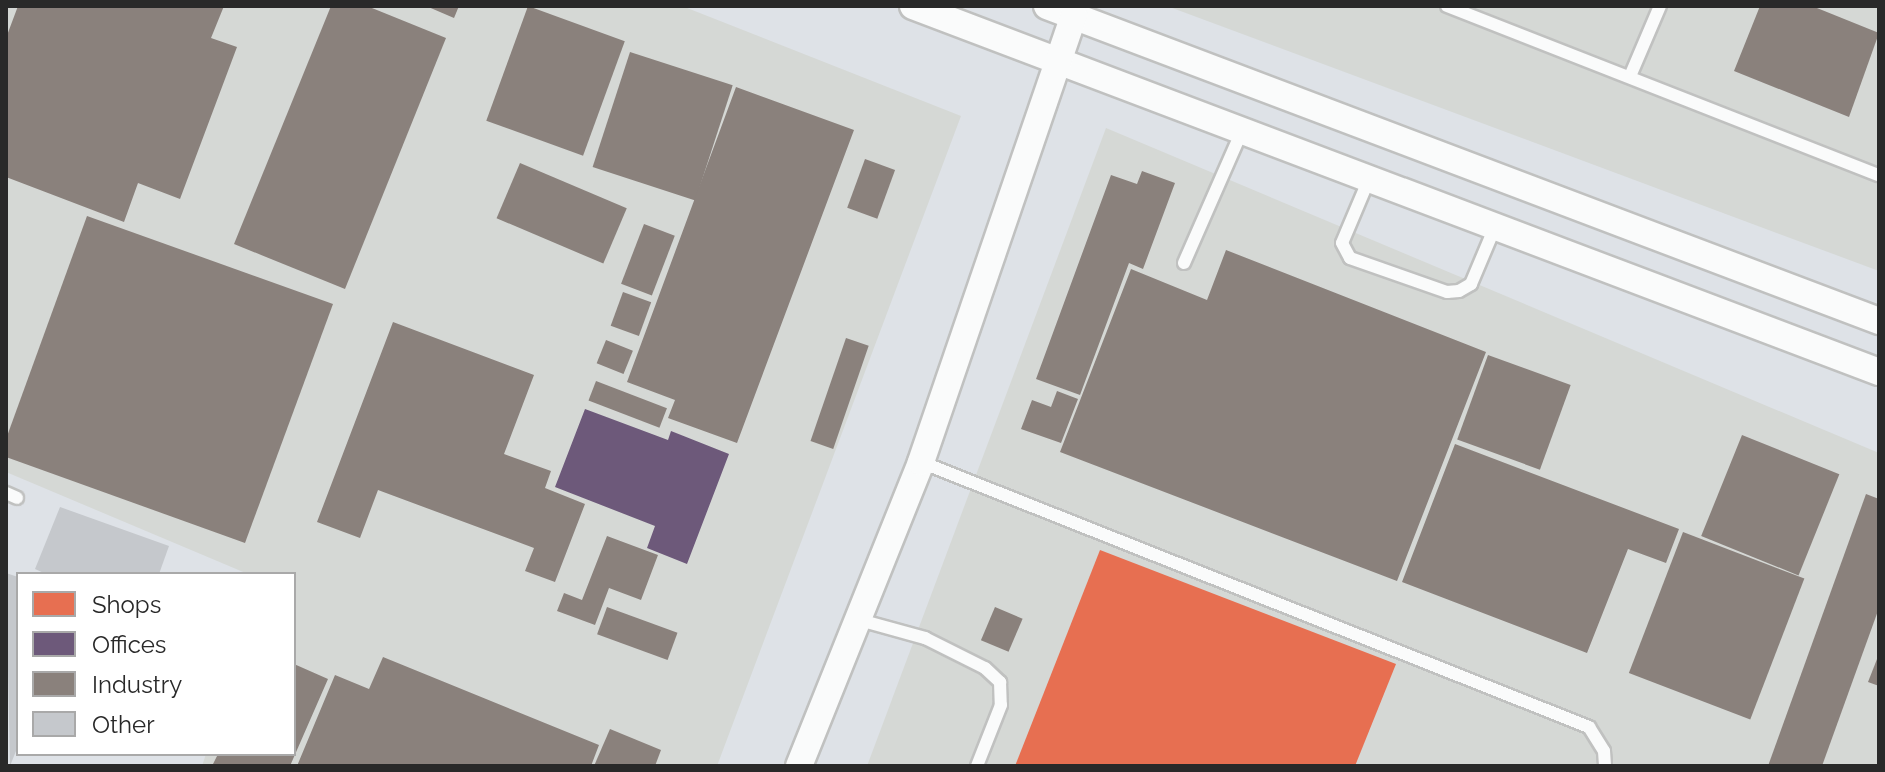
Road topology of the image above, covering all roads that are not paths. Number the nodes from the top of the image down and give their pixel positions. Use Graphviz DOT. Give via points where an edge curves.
graph roads {
  1 [pos="913,6"];
  2 [pos="1047,6"];
  3 [pos="1447,6"];
  4 [pos="1660,6"];
  5 [pos="1074,16"];
  6 [pos="1057,61"];
  7 [pos="1631,74"];
  8 [pos="1242,131"];
  9 [pos="1879,175"];
  10 [pos="1369,179"];
  11 [pos="1495,227"];
  12 [pos="1184,263"];
  13 [pos="1879,321"];
  14 [pos="1879,372"];
  15 [pos="921,462"];
  16 [pos="856,619"];
  17 [pos="799,766"];
  18 [pos="977,766"];
  19 [pos="1605,766"];
  1 -- 6 [label="street"];
  2 -- 5 [label="street"];
  3 -- 7 [label="lane"];
  4 -- 7 [label="lane"];
  5 -- 6 [label="street"];
  5 -- 13 [label="street"];
  6 -- 8 [label="street"];
  6 -- 15 [label="street"];
  7 -- 9 [label="lane"];
  8 -- 10 [label="street"];
  8 -- 12 [label="lane"];
  10 -- 11 [label="street"];
  10 -- 11 [label="lane" via="1342,243 1350,258 1447,292 1459,291 1471,284"];
  11 -- 14 [label="street"];
  15 -- 16 [label="street"];
  15 -- 19 [label="lane" via="1589,727 1604,751"];
  16 -- 17 [label="street"];
  16 -- 18 [label="lane" via="925,638 985,668 1000,682 1001,705"];
}
